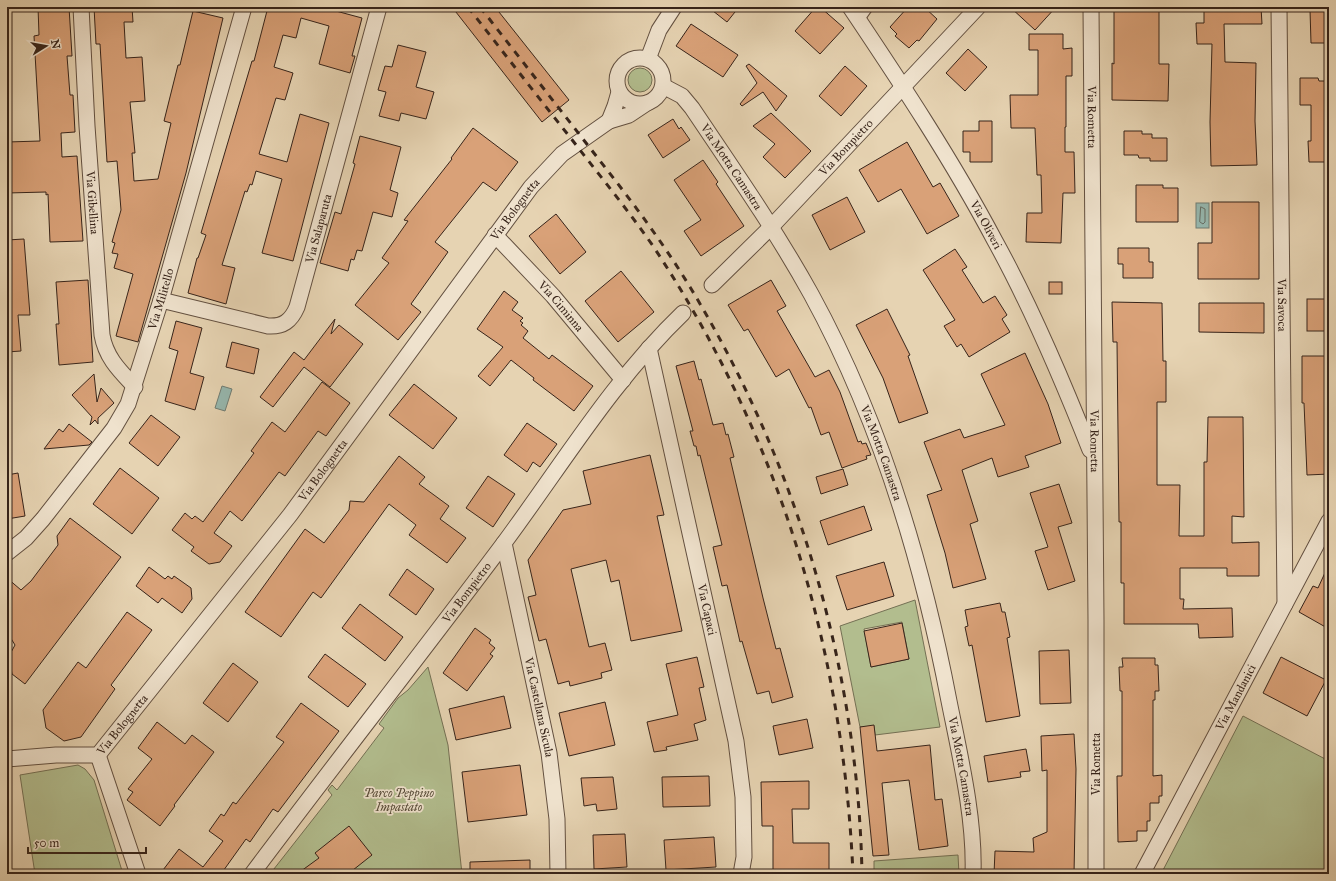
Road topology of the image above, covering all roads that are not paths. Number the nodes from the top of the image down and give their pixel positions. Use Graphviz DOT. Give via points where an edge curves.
graph roads {
  1 [pos="81,7"];
  2 [pos="244,7"];
  3 [pos="380,7"];
  4 [pos="674,7"];
  5 [pos="850,7"];
  6 [pos="869,7"];
  7 [pos="978,7"];
  8 [pos="1091,7"];
  9 [pos="1279,7"];
  10 [pos="859,21"];
  11 [pos="648,59"];
  12 [pos="663,86"];
  13 [pos="903,86"];
  14 [pos="619,92"];
  15 [pos="647,103"];
  16 [pos="609,121"];
  17 [pos="772,226"];
  18 [pos="495,235"];
  19 [pos="712,285"];
  20 [pos="161,300"];
  21 [pos="683,313"];
  22 [pos="649,348"];
  23 [pos="623,380"];
  24 [pos="135,387"];
  25 [pos="1094,458"];
  26 [pos="1329,521"];
  27 [pos="504,543"];
  28 [pos="7,553"];
  29 [pos="1285,604"];
  30 [pos="98,755"];
  31 [pos="7,759"];
  32 [pos="138,874"];
  33 [pos="252,874"];
  34 [pos="558,874"];
  35 [pos="741,874"];
  36 [pos="973,874"];
  37 [pos="1096,874"];
  38 [pos="1142,874"];
  1 -- 24 [label="street, Via Gibellina" via="103,340 111,361"];
  2 -- 20 [label="street, Via Militello"];
  3 -- 20 [label="street, Via Salaparuta" via="296,307 290,319 282,325 268,326"];
  4 -- 11 [label="street" via="659,30"];
  5 -- 10 [label="street, Via Oliveri"];
  6 -- 10 [label="lane"];
  7 -- 13 [label="street, Via Bompietro"];
  8 -- 25 [label="street, Via Rometta"];
  9 -- 29 [label="street, Via Savoca"];
  10 -- 13 [label="street, Via Oliveri"];
  11 -- 12 [label="street" via="660,70"];
  11 -- 14 [label="street" via="632,58 625,62 616,76"];
  12 -- 15 [label="street" via="660,93"];
  12 -- 17 [label="street, Via Motta Camastra" via="675,92 692,108"];
  13 -- 17 [label="street, Via Bompietro"];
  13 -- 25 [label="street, Via Oliveri" via="1001,250"];
  14 -- 15 [label="street" via="631,103"];
  14 -- 16 [label="street"];
  15 -- 16 [label="street, Via Bolognetta" via="629,115"];
  16 -- 18 [label="street, Via Bolognetta" via="549,166"];
  17 -- 19 [label="street, Via Bompietro"];
  17 -- 36 [label="street, Via Motta Camastra" via="815,301 848,370 878,443 906,524 933,624 952,716 971,826"];
  18 -- 23 [label="street, Via Ciminna" via="558,301"];
  18 -- 30 [label="street, Via Bolognetta" via="290,515"];
  20 -- 24 [label="street, Via Militello"];
  21 -- 22 [label="street, Via Bompietro"];
  22 -- 23 [label="street, Via Bompietro"];
  22 -- 35 [label="street, Via Capaci" via="736,740 743,797 744,857"];
  23 -- 27 [label="street, Via Bompietro"];
  24 -- 28 [label="street, Via Militello" via="114,428 36,526"];
  25 -- 37 [label="street, Via Rometta"];
  26 -- 29 [label="street, Via Mandanici"];
  27 -- 33 [label="street, Via Bompietro"];
  27 -- 34 [label="street, Via Castellana Sicula" via="549,753 557,819"];
  29 -- 38 [label="street, Via Mandanici"];
  30 -- 31 [label="street, Via Bolognetta"];
  30 -- 32 [label="street"];
}
